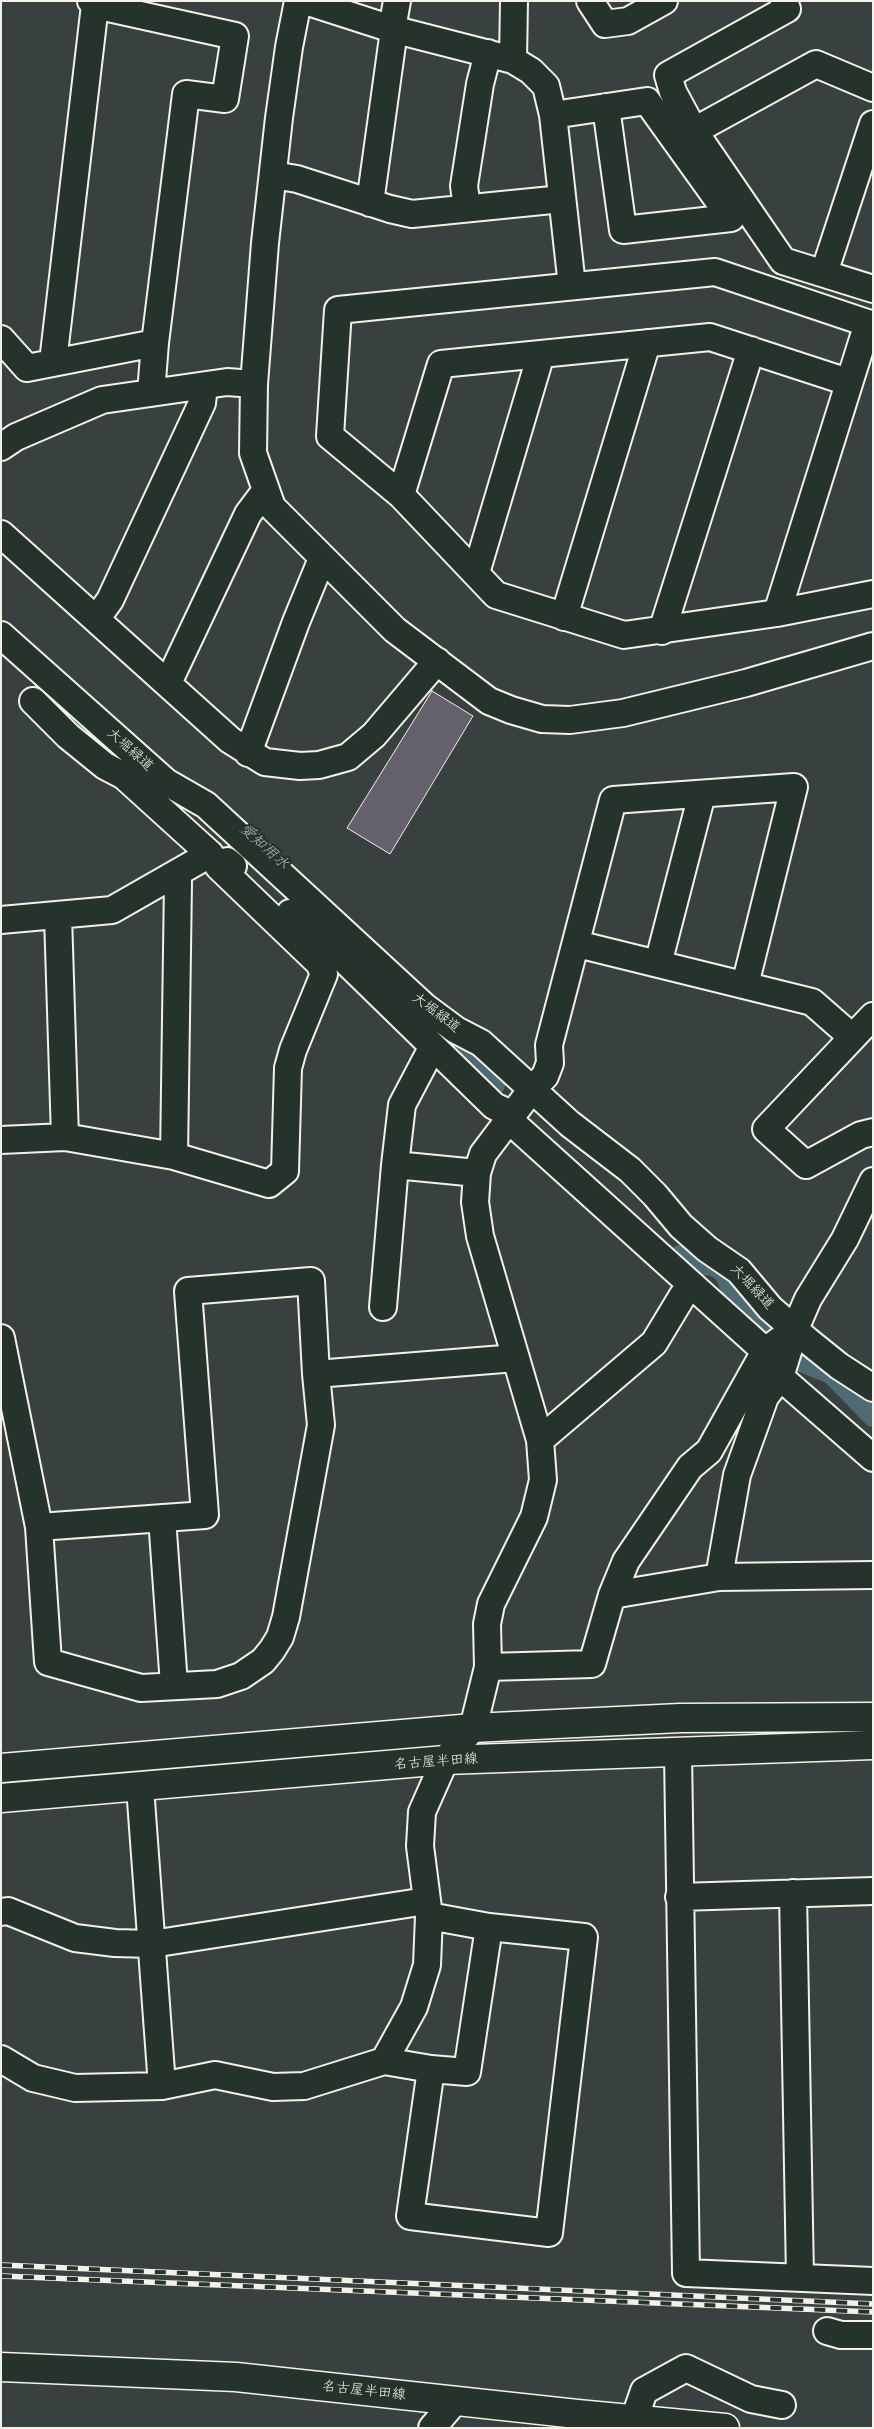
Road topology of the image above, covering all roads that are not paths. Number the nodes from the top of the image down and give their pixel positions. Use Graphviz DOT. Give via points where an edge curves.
graph roads {
  1 [pos="298,1"];
  2 [pos="305,1"];
  3 [pos="397,1"];
  4 [pos="514,1"];
  5 [pos="590,1"];
  6 [pos="664,1"];
  7 [pos="784,1"];
  8 [pos="93,3"];
  9 [pos="393,30"];
  10 [pos="488,53"];
  11 [pos="513,60"];
  12 [pos="873,88"];
  13 [pos="606,107"];
  14 [pos="553,115"];
  15 [pos="873,124"];
  16 [pos="694,131"];
  17 [pos="273,175"];
  18 [pos="562,199"];
  19 [pos="370,203"];
  20 [pos="467,208"];
  21 [pos="824,273"];
  22 [pos="572,286"];
  23 [pos="873,289"];
  24 [pos="870,324"];
  25 [pos="1,339"];
  26 [pos="154,343"];
  27 [pos="647,343"];
  28 [pos="751,350"];
  29 [pos="541,354"];
  30 [pos="53,362"];
  31 [pos="848,382"];
  32 [pos="254,384"];
  33 [pos="204,386"];
  34 [pos="151,393"];
  35 [pos="1,447"];
  36 [pos="266,490"];
  37 [pos="401,496"];
  38 [pos="1,534"];
  39 [pos="325,560"];
  40 [pos="476,574"];
  41 [pos="873,594"];
  42 [pos="777,613"];
  43 [pos="97,618"];
  44 [pos="564,618"];
  45 [pos="662,631"];
  46 [pos="1,635"];
  47 [pos="873,646"];
  48 [pos="437,661"];
  49 [pos="168,683"];
  50 [pos="33,701"];
  51 [pos="248,753"];
  52 [pos="702,794"];
  53 [pos="214,861"];
  54 [pos="175,875"];
  55 [pos="58,916"];
  56 [pos="1,920"];
  57 [pos="577,944"];
  58 [pos="658,964"];
  59 [pos="745,985"];
  60 [pos="873,1016"];
  61 [pos="852,1037"];
  62 [pos="432,1048"];
  63 [pos="532,1089"];
  64 [pos="511,1118"];
  65 [pos="873,1132"];
  66 [pos="65,1137"];
  67 [pos="1,1140"];
  68 [pos="174,1156"];
  69 [pos="395,1165"];
  70 [pos="477,1173"];
  71 [pos="873,1181"];
  72 [pos="683,1295"];
  73 [pos="383,1307"];
  74 [pos="795,1329"];
  75 [pos="1,1338"];
  76 [pos="765,1351"];
  77 [pos="516,1358"];
  78 [pos="316,1374"];
  79 [pos="780,1378"];
  80 [pos="873,1388"];
  81 [pos="540,1440"];
  82 [pos="873,1458"];
  83 [pos="162,1518"];
  84 [pos="39,1527"];
  85 [pos="873,1575"];
  86 [pos="719,1577"];
  87 [pos="612,1595"];
  88 [pos="488,1667"];
  89 [pos="174,1685"];
  90 [pos="873,1717"];
  91 [pos="473,1728"];
  92 [pos="873,1745"];
  93 [pos="678,1753"];
  94 [pos="445,1760"];
  95 [pos="1,1768"];
  96 [pos="140,1787"];
  97 [pos="1,1798"];
  98 [pos="873,1891"];
  99 [pos="793,1893"];
  100 [pos="678,1897"];
  101 [pos="428,1908"];
  102 [pos="1,1912"];
  103 [pos="489,1927"];
  104 [pos="152,1944"];
  105 [pos="1,2059"];
  106 [pos="384,2061"];
  107 [pos="431,2069"];
  108 [pos="162,2086"];
  109 [pos="800,2277"];
  110 [pos="873,2281"];
  111 [pos="827,2331"];
  112 [pos="873,2335"];
  113 [pos="1,2367"];
  114 [pos="455,2401"];
  115 [pos="782,2405"];
  116 [pos="634,2420"];
  117 [pos="432,2428"];
  118 [pos="725,2428"];
  1 -- 17 [label="street" via="288,47"];
  2 -- 9 [label="street"];
  3 -- 9 [label="street"];
  4 -- 11 [label="street"];
  5 -- 6 [label="street" via="605,24 628,21"];
  7 -- 16 [label="street" via="788,9 668,75 673,92"];
  8 -- 26 [label="street" via="235,36 225,100 186,94"];
  8 -- 30 [label="street"];
  9 -- 10 [label="street"];
  9 -- 19 [label="street"];
  10 -- 11 [label="street"];
  10 -- 20 [label="street" via="464,186"];
  11 -- 14 [label="street" via="532,71 546,86"];
  12 -- 16 [label="street" via="816,64"];
  13 -- 13 [label="street" via="647,101 731,218 623,230"];
  13 -- 14 [label="street"];
  14 -- 18 [label="street"];
  15 -- 21 [label="street"];
  16 -- 21 [label="street" via="783,261"];
  17 -- 19 [label="street" via="297,179"];
  17 -- 32 [label="street"];
  18 -- 20 [label="street"];
  18 -- 22 [label="street"];
  19 -- 20 [label="street" via="412,214"];
  21 -- 23 [label="street"];
  22 -- 24 [label="street" via="715,272"];
  22 -- 37 [label="street" via="338,310 330,436"];
  24 -- 31 [label="street"];
  25 -- 30 [label="street" via="28,368"];
  26 -- 30 [label="street"];
  26 -- 34 [label="street"];
  27 -- 28 [label="street" via="710,337"];
  27 -- 29 [label="street"];
  27 -- 44 [label="street"];
  28 -- 31 [label="street"];
  28 -- 45 [label="street"];
  29 -- 37 [label="street" via="441,364"];
  29 -- 40 [label="street"];
  31 -- 42 [label="street"];
  32 -- 33 [label="street" via="228,382"];
  32 -- 36 [label="street" via="253,453"];
  33 -- 34 [label="street"];
  33 -- 43 [label="street" via="202,403 110,600"];
  34 -- 35 [label="street" via="102,400 16,437"];
  36 -- 39 [label="street" via="272,506"];
  36 -- 49 [label="street" via="248,514"];
  37 -- 40 [label="street"];
  38 -- 43 [label="street"];
  39 -- 48 [label="street" via="395,630"];
  39 -- 51 [label="street" via="319,566 296,622"];
  40 -- 44 [label="street" via="496,596"];
  41 -- 42 [label="street"];
  42 -- 45 [label="street"];
  43 -- 49 [label="street"];
  44 -- 45 [label="street" via="624,635"];
  46 -- 63 [label="street, 大堀緑道" via="166,782 206,805 420,1003 456,1030 481,1043"];
  47 -- 48 [label="street" via="746,683 623,713 570,720 542,719 489,701"];
  48 -- 51 [label="street" via="374,735 348,757 319,765 300,766 265,762"];
  49 -- 51 [label="street"];
  50 -- 53 [label="street" via="68,736 105,766 124,776"];
  52 -- 57 [label="street" via="613,800"];
  52 -- 58 [label="street"];
  52 -- 59 [label="street" via="794,787"];
  53 -- 54 [label="street"];
  53 -- 62 [label="street" via="226,861 330,946"];
  53 -- 68 [label="street" via="319,963 324,974 288,1068 285,1171 270,1184"];
  54 -- 55 [label="street" via="112,910"];
  54 -- 68 [label="street" via="178,882"];
  55 -- 56 [label="street"];
  55 -- 66 [label="street"];
  57 -- 58 [label="street"];
  57 -- 63 [label="street" via="549,1045 550,1063 545,1076"];
  58 -- 59 [label="street"];
  59 -- 61 [label="street" via="812,1002"];
  60 -- 61 [label="street"];
  61 -- 65 [label="street" via="766,1129 806,1165 861,1135"];
  62 -- 64 [label="street"];
  62 -- 69 [label="street" via="402,1105"];
  63 -- 64 [label="street"];
  63 -- 74 [label="street, 大堀緑道" via="570,1124 630,1170 681,1226 739,1271 770,1308"];
  64 -- 70 [label="street" via="483,1154"];
  64 -- 76 [label="street"];
  66 -- 67 [label="street"];
  66 -- 68 [label="street"];
  69 -- 70 [label="street"];
  69 -- 73 [label="street"];
  70 -- 77 [label="street" via="480,1236"];
  71 -- 74 [label="street" via="846,1239 808,1299"];
  72 -- 81 [label="street" via="654,1343"];
  74 -- 76 [label="street"];
  74 -- 79 [label="street"];
  74 -- 80 [label="street, 大堀緑道" via="839,1366"];
  75 -- 84 [label="street"];
  76 -- 87 [label="street" via="709,1451 690,1467 626,1562"];
  77 -- 78 [label="street"];
  77 -- 81 [label="street"];
  78 -- 83 [label="street" via="311,1281 188,1291 205,1515"];
  78 -- 89 [label="street" via="320,1426 318,1447 280,1637 262,1661 242,1676 217,1684"];
  79 -- 82 [label="street"];
  79 -- 86 [label="street" via="765,1397 738,1475"];
  81 -- 88 [label="street" via="543,1480 540,1498 534,1517 491,1604 486,1624"];
  83 -- 84 [label="street"];
  83 -- 89 [label="street"];
  84 -- 89 [label="street" via="48,1662 128,1686"];
  85 -- 86 [label="street"];
  86 -- 87 [label="street"];
  87 -- 88 [label="street" via="592,1664"];
  88 -- 91 [label="street"];
  90 -- 91 [label="main road" via="680,1718"];
  91 -- 94 [label="street"];
  91 -- 95 [label="main road"];
  92 -- 93 [label="main road, 名古屋半田線"];
  93 -- 94 [label="main road, 名古屋半田線"];
  93 -- 100 [label="street"];
  94 -- 96 [label="main road, 名古屋半田線"];
  94 -- 101 [label="street" via="422,1812 420,1846"];
  96 -- 97 [label="main road, 名古屋半田線"];
  96 -- 104 [label="street"];
  98 -- 99 [label="street"];
  99 -- 100 [label="street"];
  99 -- 109 [label="street"];
  100 -- 109 [label="street" via="686,2273"];
  101 -- 103 [label="street"];
  101 -- 104 [label="street"];
  101 -- 106 [label="street" via="427,1965 417,1998"];
  102 -- 104 [label="street" via="8,1911 75,1938"];
  103 -- 107 [label="street" via="467,2072"];
  103 -- 107 [label="street" via="584,1938 549,2232 410,2216"];
  104 -- 108 [label="street"];
  105 -- 108 [label="street" via="33,2078 75,2088"];
  106 -- 107 [label="street"];
  106 -- 108 [label="street" via="304,2086 273,2087 215,2075"];
  109 -- 110 [label="street"];
  111 -- 112 [label="street" via="841,2335"];
  113 -- 114 [label="main road, 名古屋半田線" via="236,2377"];
  114 -- 116 [label="main road, 名古屋半田線"];
  114 -- 117 [label="street"];
  115 -- 116 [label="street" via="751,2400 686,2368 644,2391"];
  116 -- 118 [label="main road, 名古屋半田線"];
}
